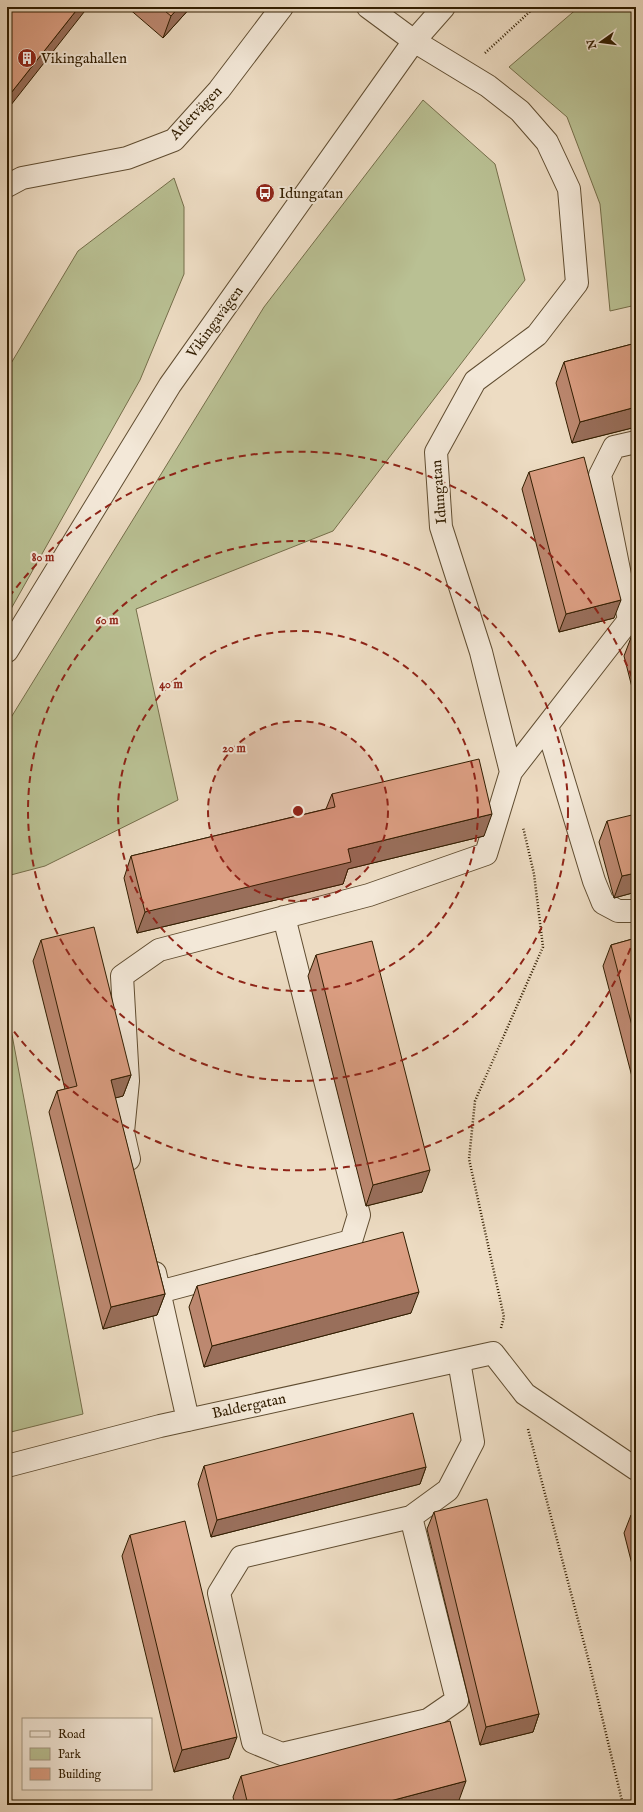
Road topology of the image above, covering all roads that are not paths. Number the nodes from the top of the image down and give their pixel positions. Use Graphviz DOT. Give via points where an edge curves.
graph roads {
  1 [pos="282,7"];
  2 [pos="368,7"];
  3 [pos="444,7"];
  4 [pos="414,42"];
  5 [pos="7,186"];
  6 [pos="636,442"];
  7 [pos="633,620"];
  8 [pos="7,651"];
  9 [pos="547,726"];
  10 [pos="511,772"];
  11 [pos="636,911"];
  12 [pos="284,917"];
  13 [pos="133,1178"];
  14 [pos="151,1254"];
  15 [pos="159,1292"];
  16 [pos="460,1361"];
  17 [pos="188,1420"];
  18 [pos="7,1466"];
  19 [pos="636,1469"];
  20 [pos="412,1516"];
  1 -- 5 [label="street, Atletvägen" via="220,90 174,140 126,158 22,178"];
  2 -- 4 [label="street"];
  3 -- 4 [label="street, Vikingavägen"];
  4 -- 8 [label="street, Vikingavägen" via="170,385"];
  4 -- 10 [label="street, Idungatan" via="466,71 520,111 547,142 569,189 577,282 537,335 475,381 436,452 441,527 481,652"];
  6 -- 7 [label="street" via="614,447 600,475"];
  7 -- 9 [label="street"];
  9 -- 10 [label="street"];
  9 -- 11 [label="street" via="603,903 618,911"];
  10 -- 12 [label="street" via="486,854 369,895"];
  12 -- 13 [label="street" via="159,950 122,976 128,1081 123,1132"];
  12 -- 15 [label="street" via="358,1215 351,1241"];
  14 -- 15 [label="street"];
  15 -- 17 [label="street"];
  16 -- 17 [label="street, Baldergatan"];
  16 -- 19 [label="street, Baldergatan" via="493,1353 525,1394"];
  16 -- 20 [label="street" via="473,1442 448,1490"];
  17 -- 18 [label="street, Baldergatan"];
  20 -- 20 [label="street" via="241,1558 219,1594 253,1742 282,1754 428,1720 457,1700"];
}
